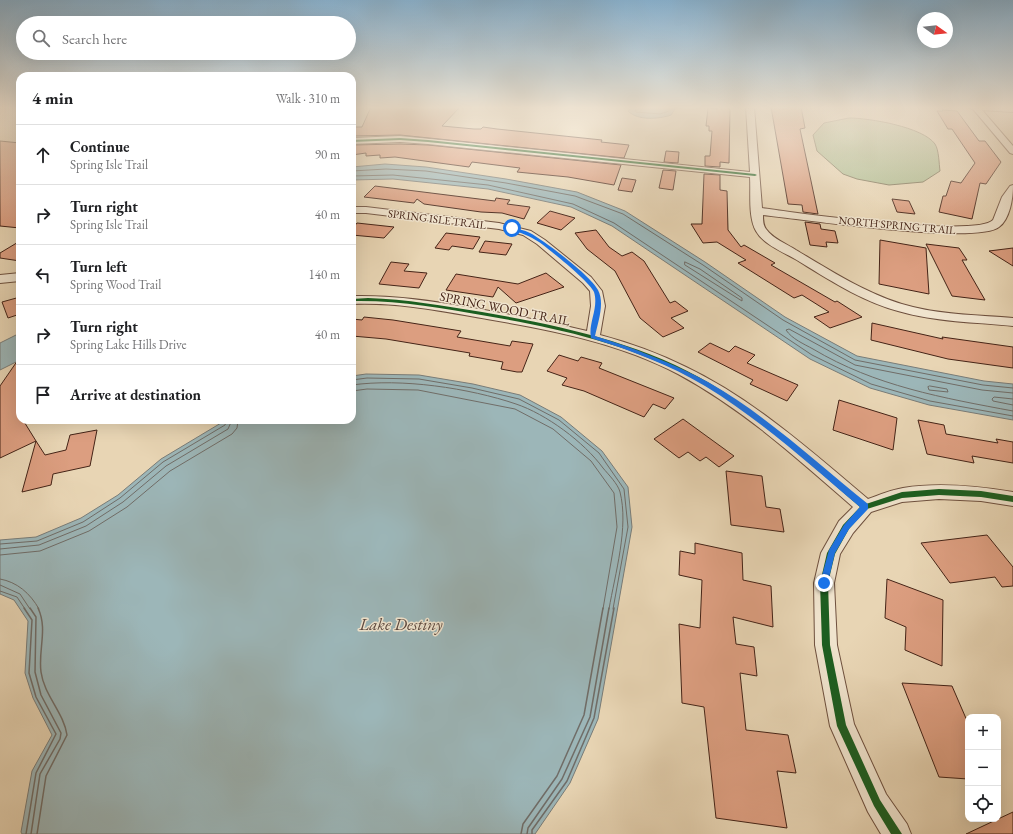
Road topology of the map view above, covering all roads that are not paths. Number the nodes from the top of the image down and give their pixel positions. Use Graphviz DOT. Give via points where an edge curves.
graph roads {
  1 [pos="475,146"];
  2 [pos="753,146"];
  3 [pos="755,175"];
  4 [pos="1013,188"];
  5 [pos="356,210"];
  6 [pos="757,211"];
  7 [pos="16,278"];
  8 [pos="0,280"];
  9 [pos="356,300"];
  10 [pos="1013,322"];
  11 [pos="592,337"];
  12 [pos="1013,499"];
  13 [pos="865,506"];
  14 [pos="897,834"];
  1 -- 3 [label="street"];
  2 -- 3 [label="street"];
  3 -- 6 [label="street"];
  4 -- 6 [label="street, NORTH SPRING TRAIL" via="994,227 978,231 882,225"];
  5 -- 11 [label="street, SPRING ISLE TRAIL" via="499,226 527,233 581,275 596,291 598,306"];
  6 -- 10 [label="street" via="758,224 762,232 773,241 880,300 930,314"];
  7 -- 8 [label="street"];
  9 -- 11 [label="street, SPRING WOOD TRAIL" via="412,302 535,322"];
  11 -- 13 [label="street, SPRING WOOD TRAIL" via="628,348 707,384 758,418"];
  12 -- 13 [label="street" via="939,492 902,495"];
  13 -- 14 [label="street" via="846,527 831,553 824,583 826,645 842,726 877,803"];
}
